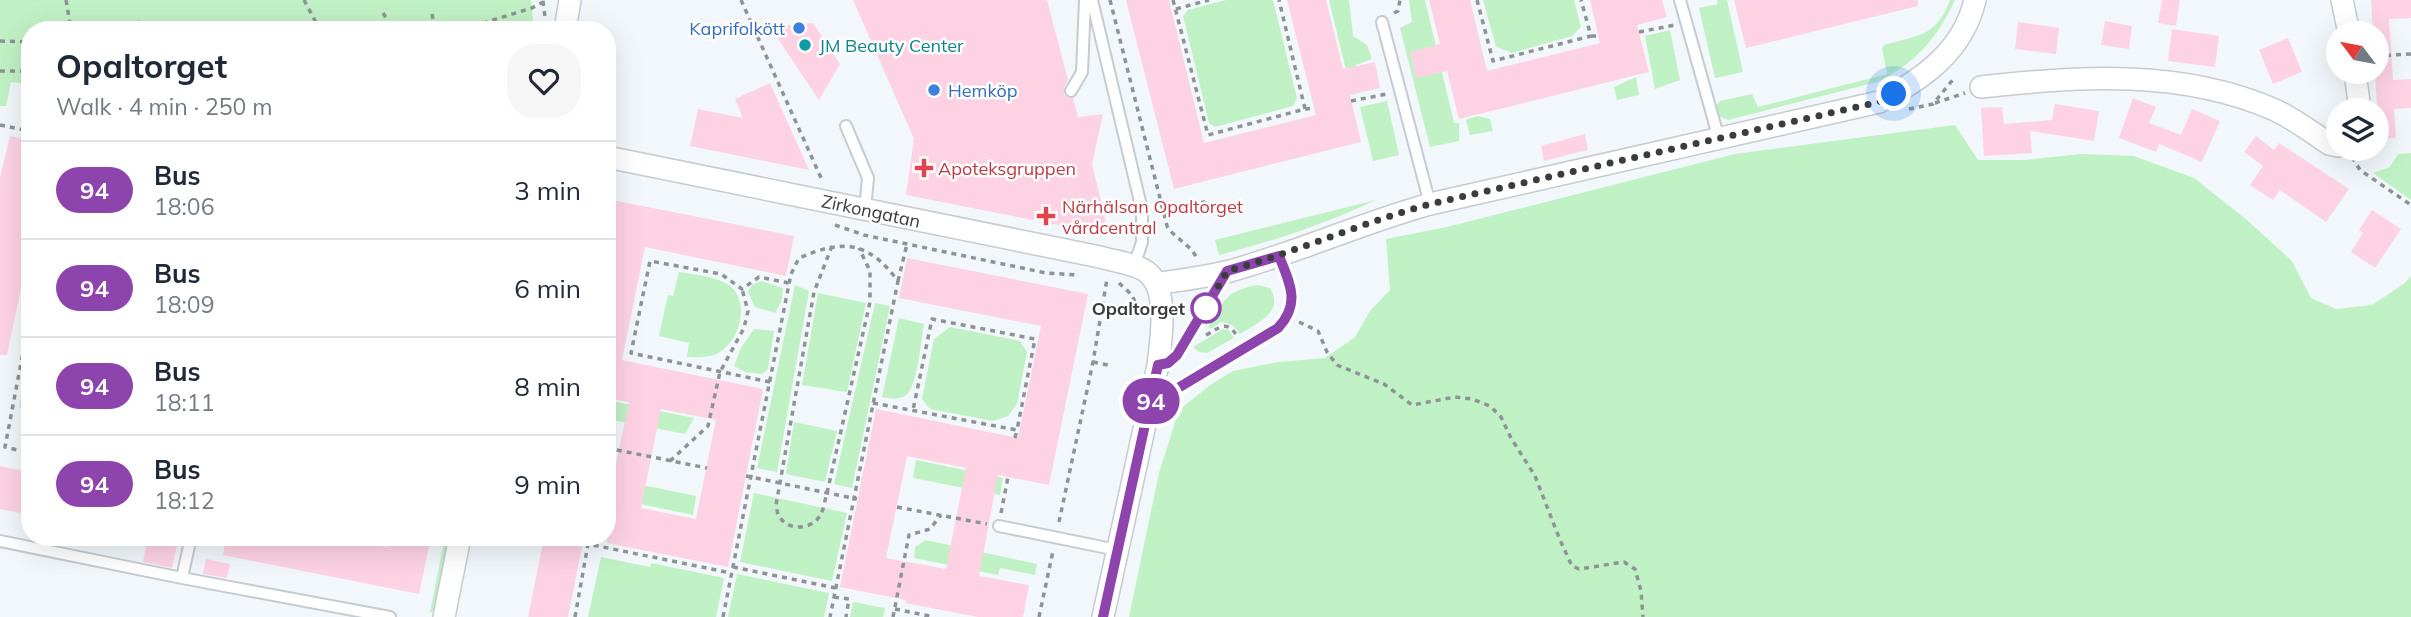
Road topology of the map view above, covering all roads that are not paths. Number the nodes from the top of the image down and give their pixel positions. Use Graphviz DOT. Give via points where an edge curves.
graph roads {
  1 [pos="570,0"];
  2 [pos="1084,0"];
  3 [pos="1093,0"];
  4 [pos="1681,0"];
  5 [pos="1975,0"];
  6 [pos="2342,0"];
  7 [pos="566,21"];
  8 [pos="2346,21"];
  9 [pos="1382,22"];
  10 [pos="1981,88"];
  11 [pos="1071,91"];
  12 [pos="846,126"];
  13 [pos="1719,139"];
  14 [pos="2326,142"];
  15 [pos="616,159"];
  16 [pos="1430,204"];
  17 [pos="865,209"];
  18 [pos="1279,256"];
  19 [pos="1135,266"];
  20 [pos="1227,271"];
  21 [pos="1156,284"];
  22 [pos="1158,365"];
  23 [pos="1151,401"];
  24 [pos="999,526"];
  25 [pos="0,541"];
  26 [pos="21,545"];
  27 [pos="25,546"];
  28 [pos="189,546"];
  29 [pos="458,546"];
  30 [pos="1116,550"];
  31 [pos="182,578"];
  32 [pos="390,617"];
  33 [pos="444,617"];
  34 [pos="1103,617"];
  1 -- 7 [label="street"];
  2 -- 11 [label="lane" via="1083,72"];
  3 -- 19 [label="lane" via="1142,209 1142,242"];
  4 -- 13 [label="lane"];
  5 -- 13 [label="street" via="1956,43 1908,87 1879,102"];
  6 -- 8 [label="street"];
  9 -- 16 [label="lane"];
  10 -- 14 [label="street" via="2081,77 2161,81 2276,110"];
  12 -- 17 [label="lane" via="868,178"];
  13 -- 16 [label="street"];
  15 -- 17 [label="street, Zirkongatan"];
  16 -- 18 [label="street"];
  17 -- 19 [label="street, Zirkongatan"];
  18 -- 20 [label="street"];
  18 -- 23 [label="lane" via="1292,293 1287,318 1278,328"];
  19 -- 21 [label="street" via="1150,274"];
  20 -- 21 [label="street"];
  20 -- 22 [label="lane" via="1177,355"];
  21 -- 22 [label="street" via="1162,330"];
  22 -- 23 [label="street"];
  23 -- 30 [label="street"];
  24 -- 30 [label="lane"];
  25 -- 26 [label="lane"];
  27 -- 31 [label="lane"];
  28 -- 31 [label="lane"];
  29 -- 33 [label="street"];
  30 -- 34 [label="street"];
  31 -- 32 [label="lane"];
}
